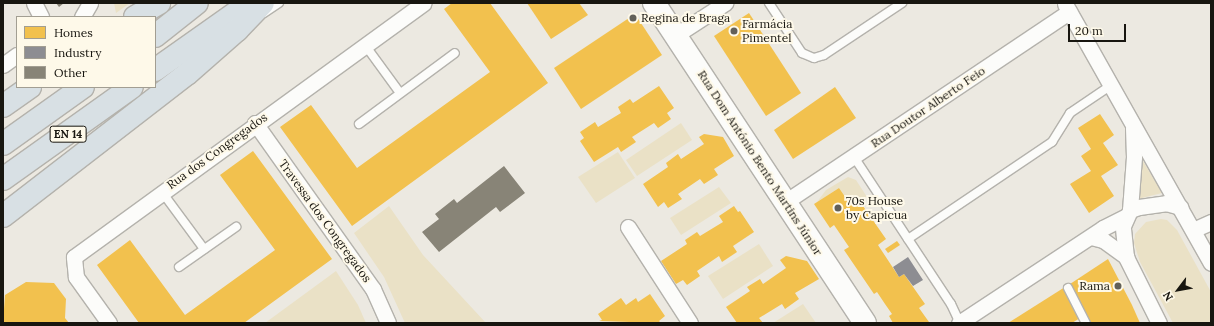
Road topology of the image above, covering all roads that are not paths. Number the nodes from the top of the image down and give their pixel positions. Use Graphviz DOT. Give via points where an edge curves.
graph roads {
  1 [pos="34,3"];
  2 [pos="90,3"];
  3 [pos="159,3"];
  4 [pos="198,3"];
  5 [pos="279,3"];
  6 [pos="424,3"];
  7 [pos="654,3"];
  8 [pos="724,3"];
  9 [pos="769,3"];
  10 [pos="902,3"];
  11 [pos="256,7"];
  12 [pos="1067,7"];
  13 [pos="40,16"];
  14 [pos="83,16"];
  15 [pos="137,16"];
  16 [pos="157,34"];
  17 [pos="676,35"];
  18 [pos="365,45"];
  19 [pos="455,53"];
  20 [pos="16,56"];
  21 [pos="3,65"];
  22 [pos="156,69"];
  23 [pos="1110,86"];
  24 [pos="29,88"];
  25 [pos="82,88"];
  26 [pos="131,88"];
  27 [pos="400,93"];
  28 [pos="3,106"];
  29 [pos="255,123"];
  30 [pos="359,124"];
  31 [pos="1133,127"];
  32 [pos="3,144"];
  33 [pos="854,157"];
  34 [pos="3,179"];
  35 [pos="162,192"];
  36 [pos="785,202"];
  37 [pos="1180,207"];
  38 [pos="1127,214"];
  39 [pos="3,216"];
  40 [pos="1211,222"];
  41 [pos="236,227"];
  42 [pos="628,227"];
  43 [pos="1193,230"];
  44 [pos="1091,237"];
  45 [pos="908,239"];
  46 [pos="204,249"];
  47 [pos="1126,257"];
  48 [pos="1211,263"];
  49 [pos="179,267"];
  50 [pos="1068,288"];
  51 [pos="109,323"];
  52 [pos="388,323"];
  53 [pos="690,323"];
  54 [pos="864,323"];
  55 [pos="960,323"];
  56 [pos="1086,323"];
  57 [pos="1159,323"];
  1 -- 13 [label="street"];
  2 -- 14 [label="street"];
  3 -- 15 [label="highway"];
  4 -- 16 [label="highway"];
  5 -- 11 [label="lane" via="263,15"];
  6 -- 18 [label="street, Rua dos Congregados"];
  7 -- 17 [label="street, Rua Dom António Bento Martins Júnior"];
  8 -- 17 [label="street"];
  9 -- 10 [label="lane" via="802,53 814,58 824,55"];
  11 -- 22 [label="highway"];
  11 -- 39 [label="highway" via="187,74"];
  12 -- 23 [label="street"];
  12 -- 33 [label="street, Rua Doutor Alberto Feio"];
  17 -- 36 [label="street, Rua Dom António Bento Martins Júnior"];
  18 -- 27 [label="lane"];
  18 -- 29 [label="street, Rua dos Congregados"];
  19 -- 27 [label="lane"];
  20 -- 21 [label="street"];
  23 -- 31 [label="street"];
  23 -- 45 [label="lane" via="1070,113 1052,142"];
  24 -- 28 [label="highway"];
  25 -- 32 [label="highway, EN 14"];
  26 -- 34 [label="highway, EN 14"];
  27 -- 30 [label="lane"];
  29 -- 35 [label="street, Rua dos Congregados"];
  29 -- 52 [label="street, Travessa dos Congregados" via="373,289"];
  31 -- 37 [label="street"];
  31 -- 38 [label="street" via="1134,157"];
  33 -- 36 [label="street, Rua Doutor Alberto Feio"];
  33 -- 45 [label="lane"];
  35 -- 46 [label="lane"];
  35 -- 51 [label="street, Rua dos Congregados" via="74,257 76,277"];
  36 -- 54 [label="street, Rua Dom António Bento Martins Júnior"];
  37 -- 38 [label="street" via="1166,203"];
  37 -- 43 [label="street"];
  38 -- 44 [label="street"];
  38 -- 47 [label="street" via="1123,240"];
  40 -- 43 [label="street"];
  41 -- 46 [label="lane"];
  42 -- 53 [label="street"];
  43 -- 48 [label="street"];
  44 -- 47 [label="street" via="1103,240"];
  44 -- 55 [label="street"];
  45 -- 55 [label="lane" via="951,304"];
  46 -- 49 [label="lane"];
  47 -- 57 [label="street"];
  50 -- 56 [label="lane"];
}
